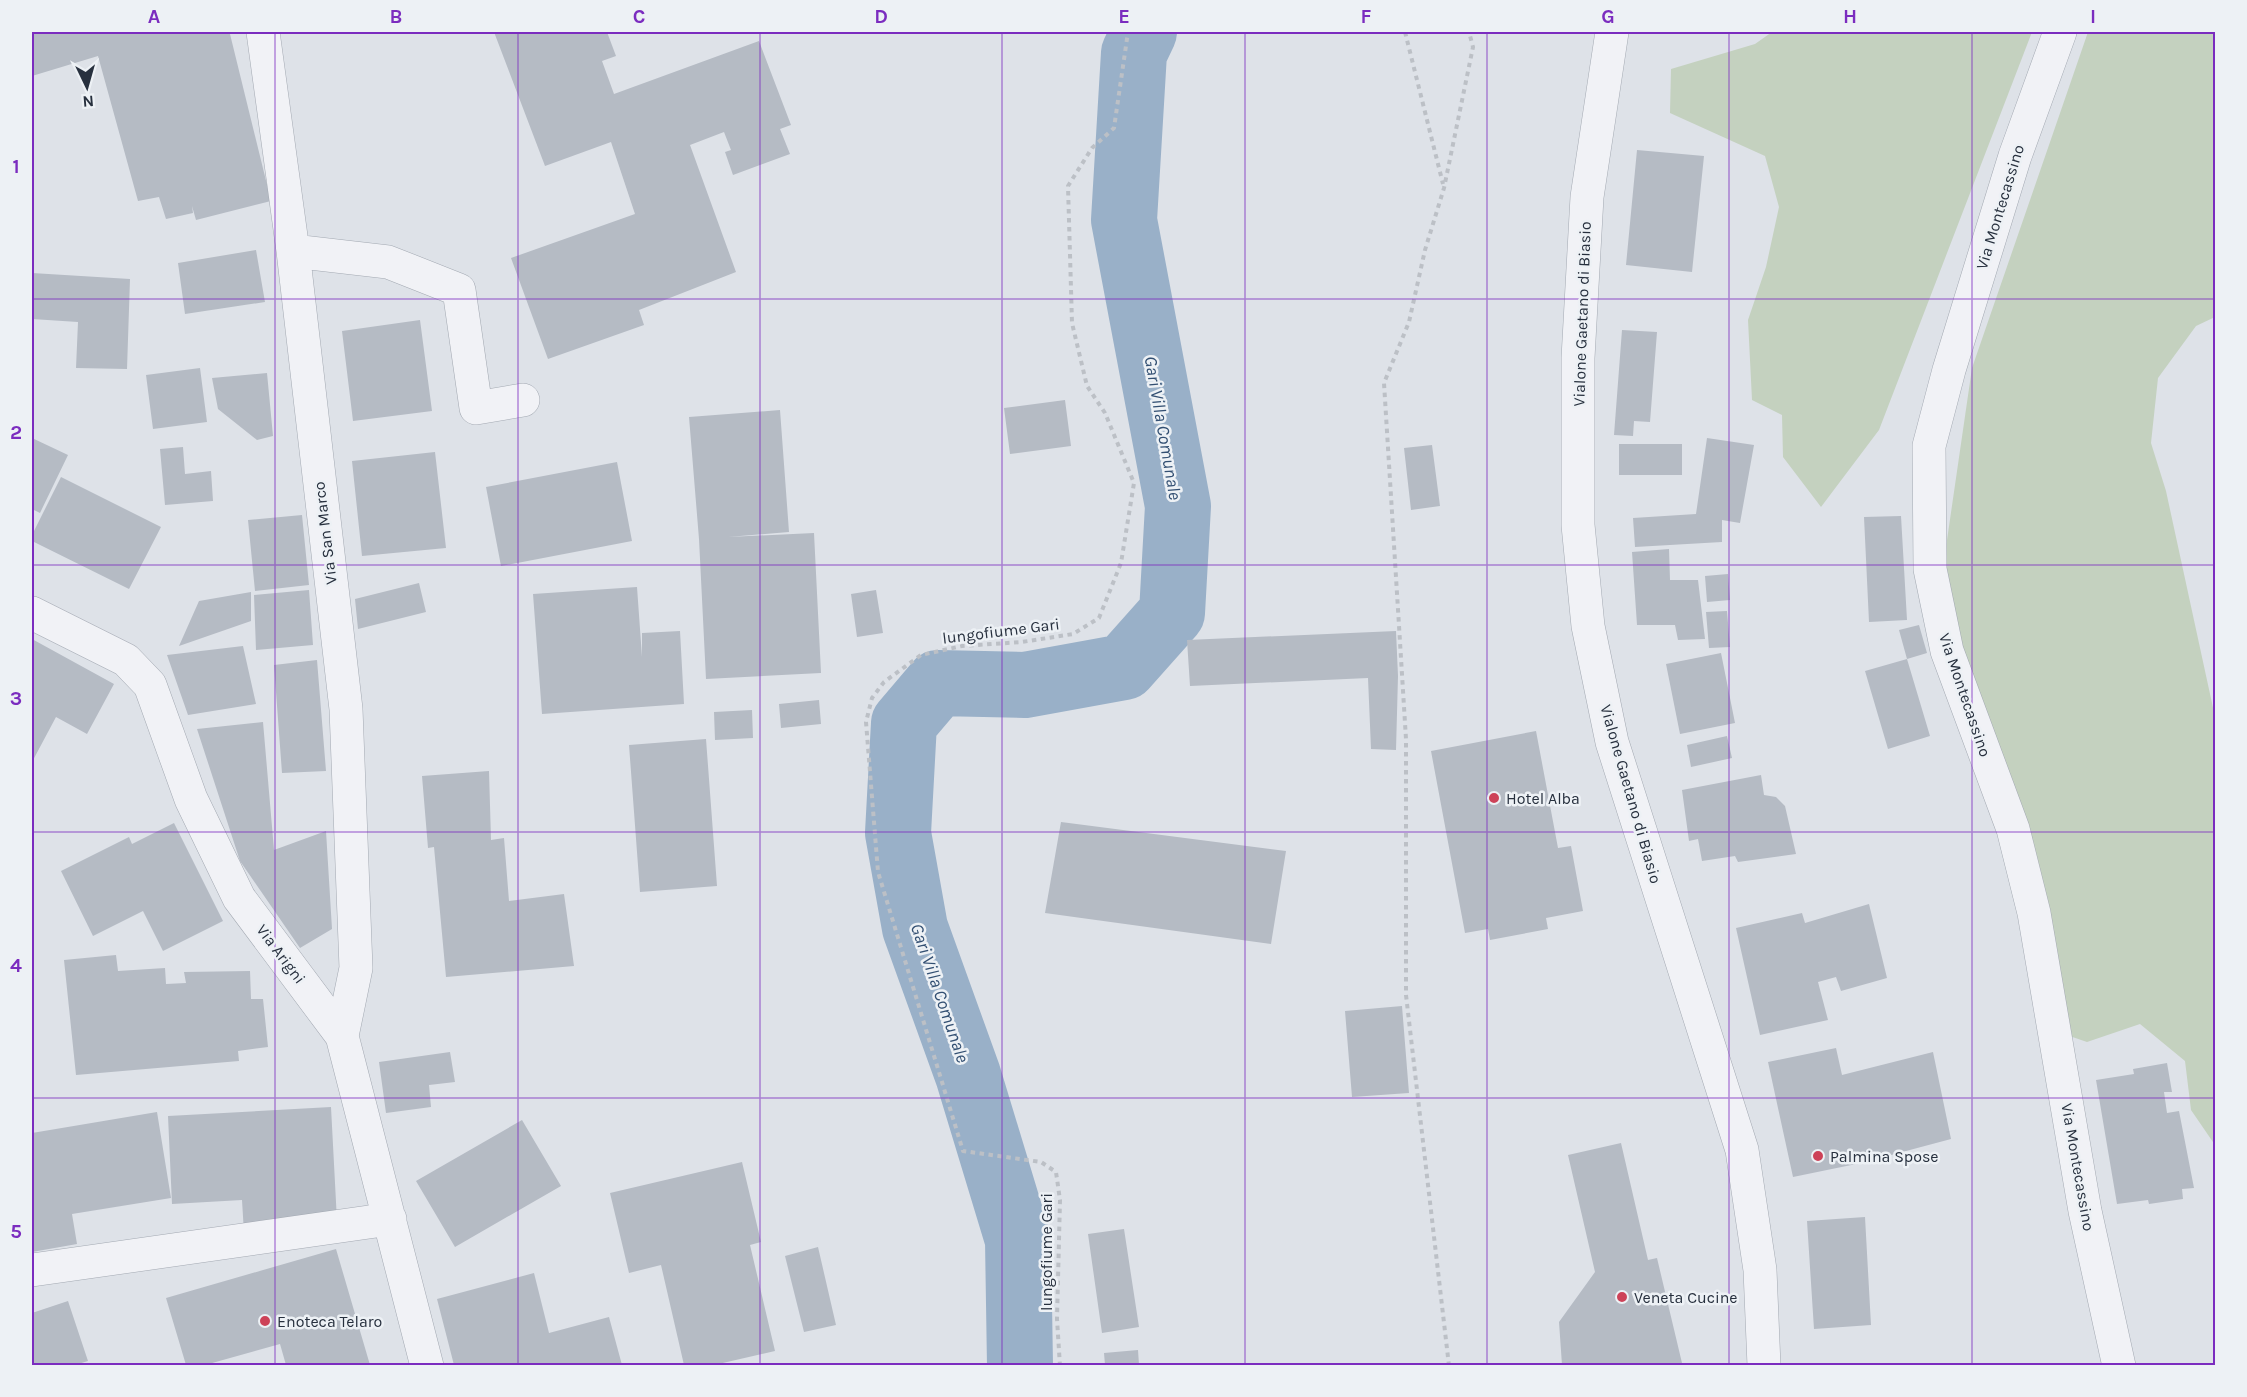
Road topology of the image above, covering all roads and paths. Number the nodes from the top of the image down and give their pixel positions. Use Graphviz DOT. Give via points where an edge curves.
graph roads {
  1 [pos="263,32"];
  2 [pos="1128,32"];
  3 [pos="1405,32"];
  4 [pos="1469,32"];
  5 [pos="1612,32"];
  6 [pos="2060,32"];
  7 [pos="1444,188"];
  8 [pos="293,251"];
  9 [pos="523,400"];
  10 [pos="32,613"];
  11 [pos="342,1036"];
  12 [pos="390,1219"];
  13 [pos="32,1270"];
  14 [pos="427,1365"];
  15 [pos="1060,1365"];
  16 [pos="1449,1365"];
  17 [pos="1764,1365"];
  18 [pos="2119,1365"];
  1 -- 8 [label="street, Via San Marco"];
  2 -- 15 [label="path, lungofiume Gari" via="1114,128 1092,148 1068,186 1072,323 1086,386 1105,412 1134,483 1121,563 1099,618 1073,634 962,646 921,655 884,682 872,698 866,722 878,872 963,1150 1041,1162 1056,1172 1060,1200"];
  3 -- 7 [label="path"];
  4 -- 7 [label="path" via="1473,47"];
  5 -- 17 [label="street, Vialone Gaetano di Biasio" via="1587,197 1578,358 1578,525 1588,626 1612,742 1742,1150 1760,1269"];
  6 -- 18 [label="street, Via Montecassino" via="2015,156 1929,446 1930,568 1947,651 2013,829 2034,913 2085,1211"];
  7 -- 16 [label="path" via="1409,322 1384,383 1406,739 1406,995"];
  8 -- 9 [label="street" via="388,262 459,290 476,408"];
  8 -- 11 [label="street, Via San Marco" via="346,709 356,968"];
  10 -- 11 [label="street, Via Arigni" via="126,660 150,685 191,799 239,898"];
  11 -- 12 [label="street, Via Arigni"];
  12 -- 13 [label="street"];
  12 -- 14 [label="street, Via Arigni"];
}
